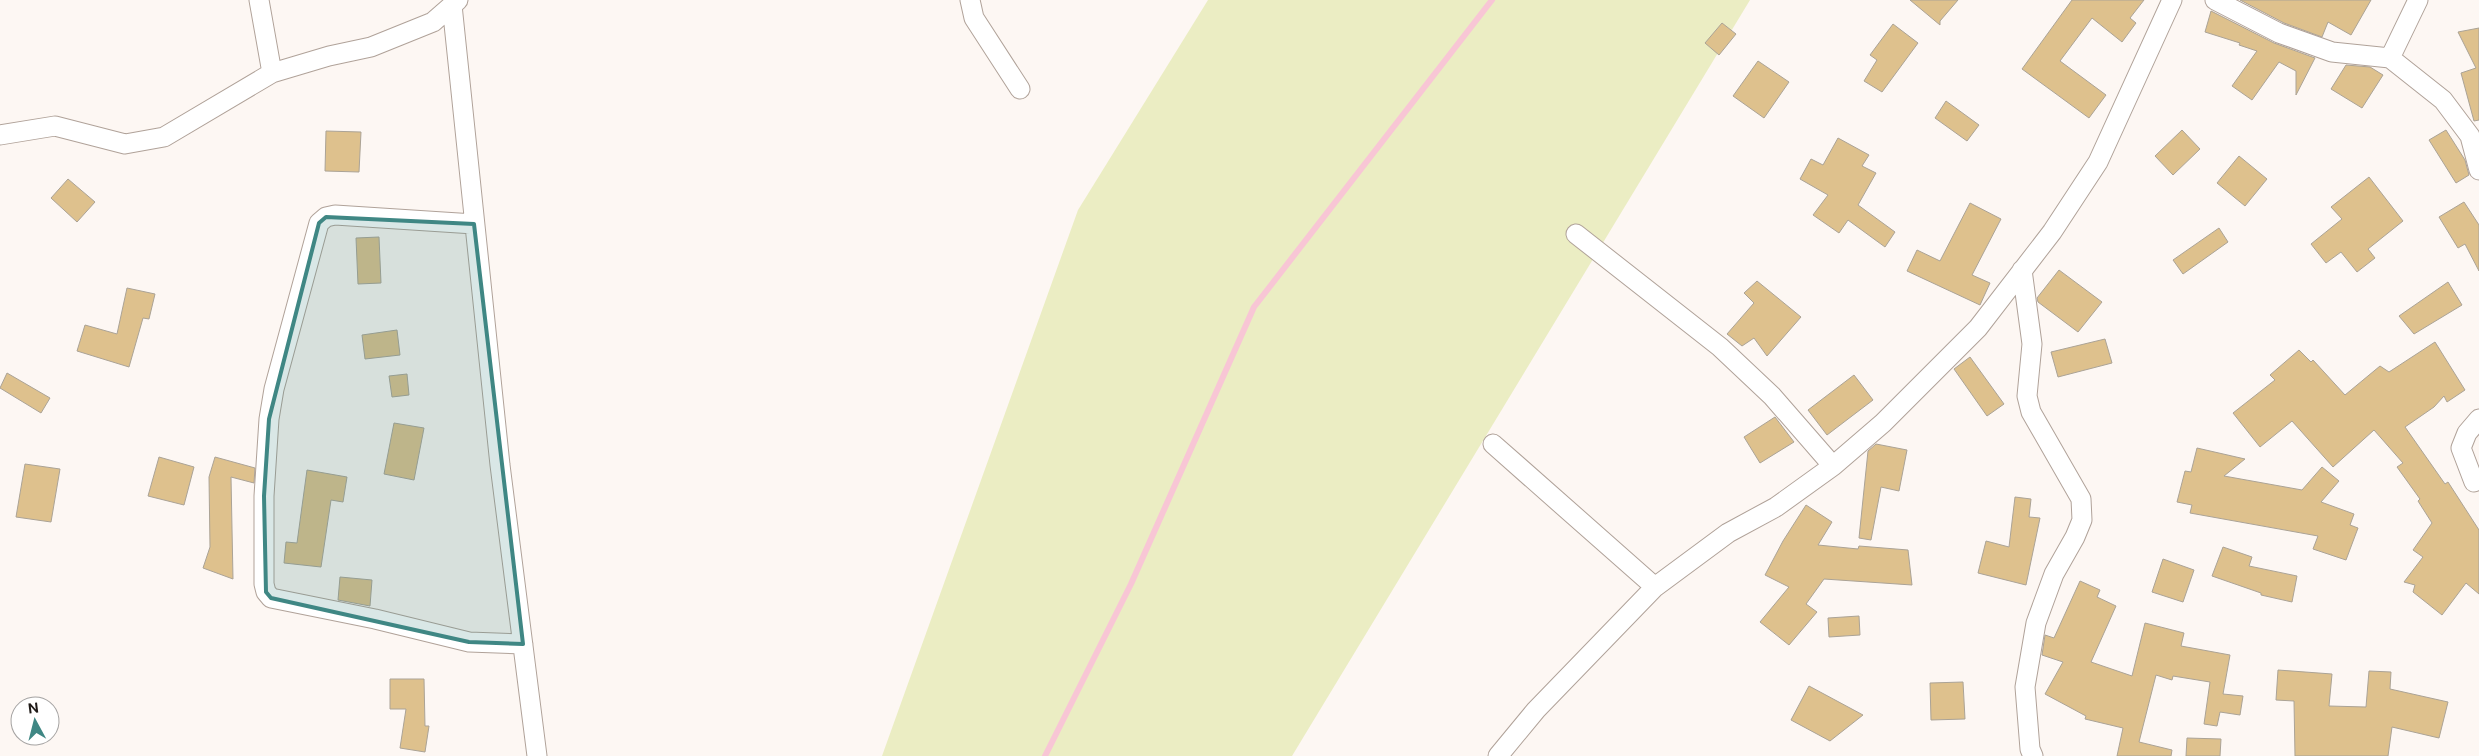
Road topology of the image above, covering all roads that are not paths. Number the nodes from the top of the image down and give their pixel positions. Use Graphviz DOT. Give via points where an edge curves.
graph roads {
  1 [pos="259,0"];
  2 [pos="970,0"];
  3 [pos="2172,0"];
  4 [pos="2215,0"];
  5 [pos="2418,0"];
  6 [pos="455,2"];
  7 [pos="2390,58"];
  8 [pos="272,73"];
  9 [pos="1020,89"];
  10 [pos="0,135"];
  11 [pos="2479,170"];
  12 [pos="474,224"];
  13 [pos="1576,234"];
  14 [pos="2022,270"];
  15 [pos="2479,419"];
  16 [pos="1492,444"];
  17 [pos="1833,466"];
  18 [pos="2474,482"];
  19 [pos="1655,587"];
  20 [pos="522,644"];
  21 [pos="537,756"];
  22 [pos="1498,756"];
  23 [pos="2033,756"];
  1 -- 8 [label="street"];
  2 -- 9 [label="street" via="974,18"];
  3 -- 14 [label="street" via="2098,162 2052,232"];
  4 -- 7 [label="street" via="2279,33 2332,52"];
  5 -- 7 [label="street"];
  6 -- 8 [label="street" via="433,22 371,47"];
  6 -- 12 [label="street"];
  7 -- 11 [label="street" via="2443,100 2470,136"];
  8 -- 10 [label="street" via="164,137 125,144 55,126"];
  12 -- 20 [label="street"];
  12 -- 20 [label="street" via="336,215 319,223 274,389 269,420 264,496 264,584 272,598 469,642"];
  13 -- 17 [label="street" via="1720,347 1772,396"];
  14 -- 17 [label="street" via="1978,328 1883,423"];
  14 -- 23 [label="street" via="2032,344 2027,396 2031,412 2081,499 2082,520 2054,574 2036,623 2025,687"];
  15 -- 18 [label="street" via="2466,433 2461,448"];
  16 -- 19 [label="street"];
  17 -- 19 [label="street" via="1776,507 1728,533"];
  19 -- 22 [label="street" via="1536,710"];
  20 -- 21 [label="street"];
}
